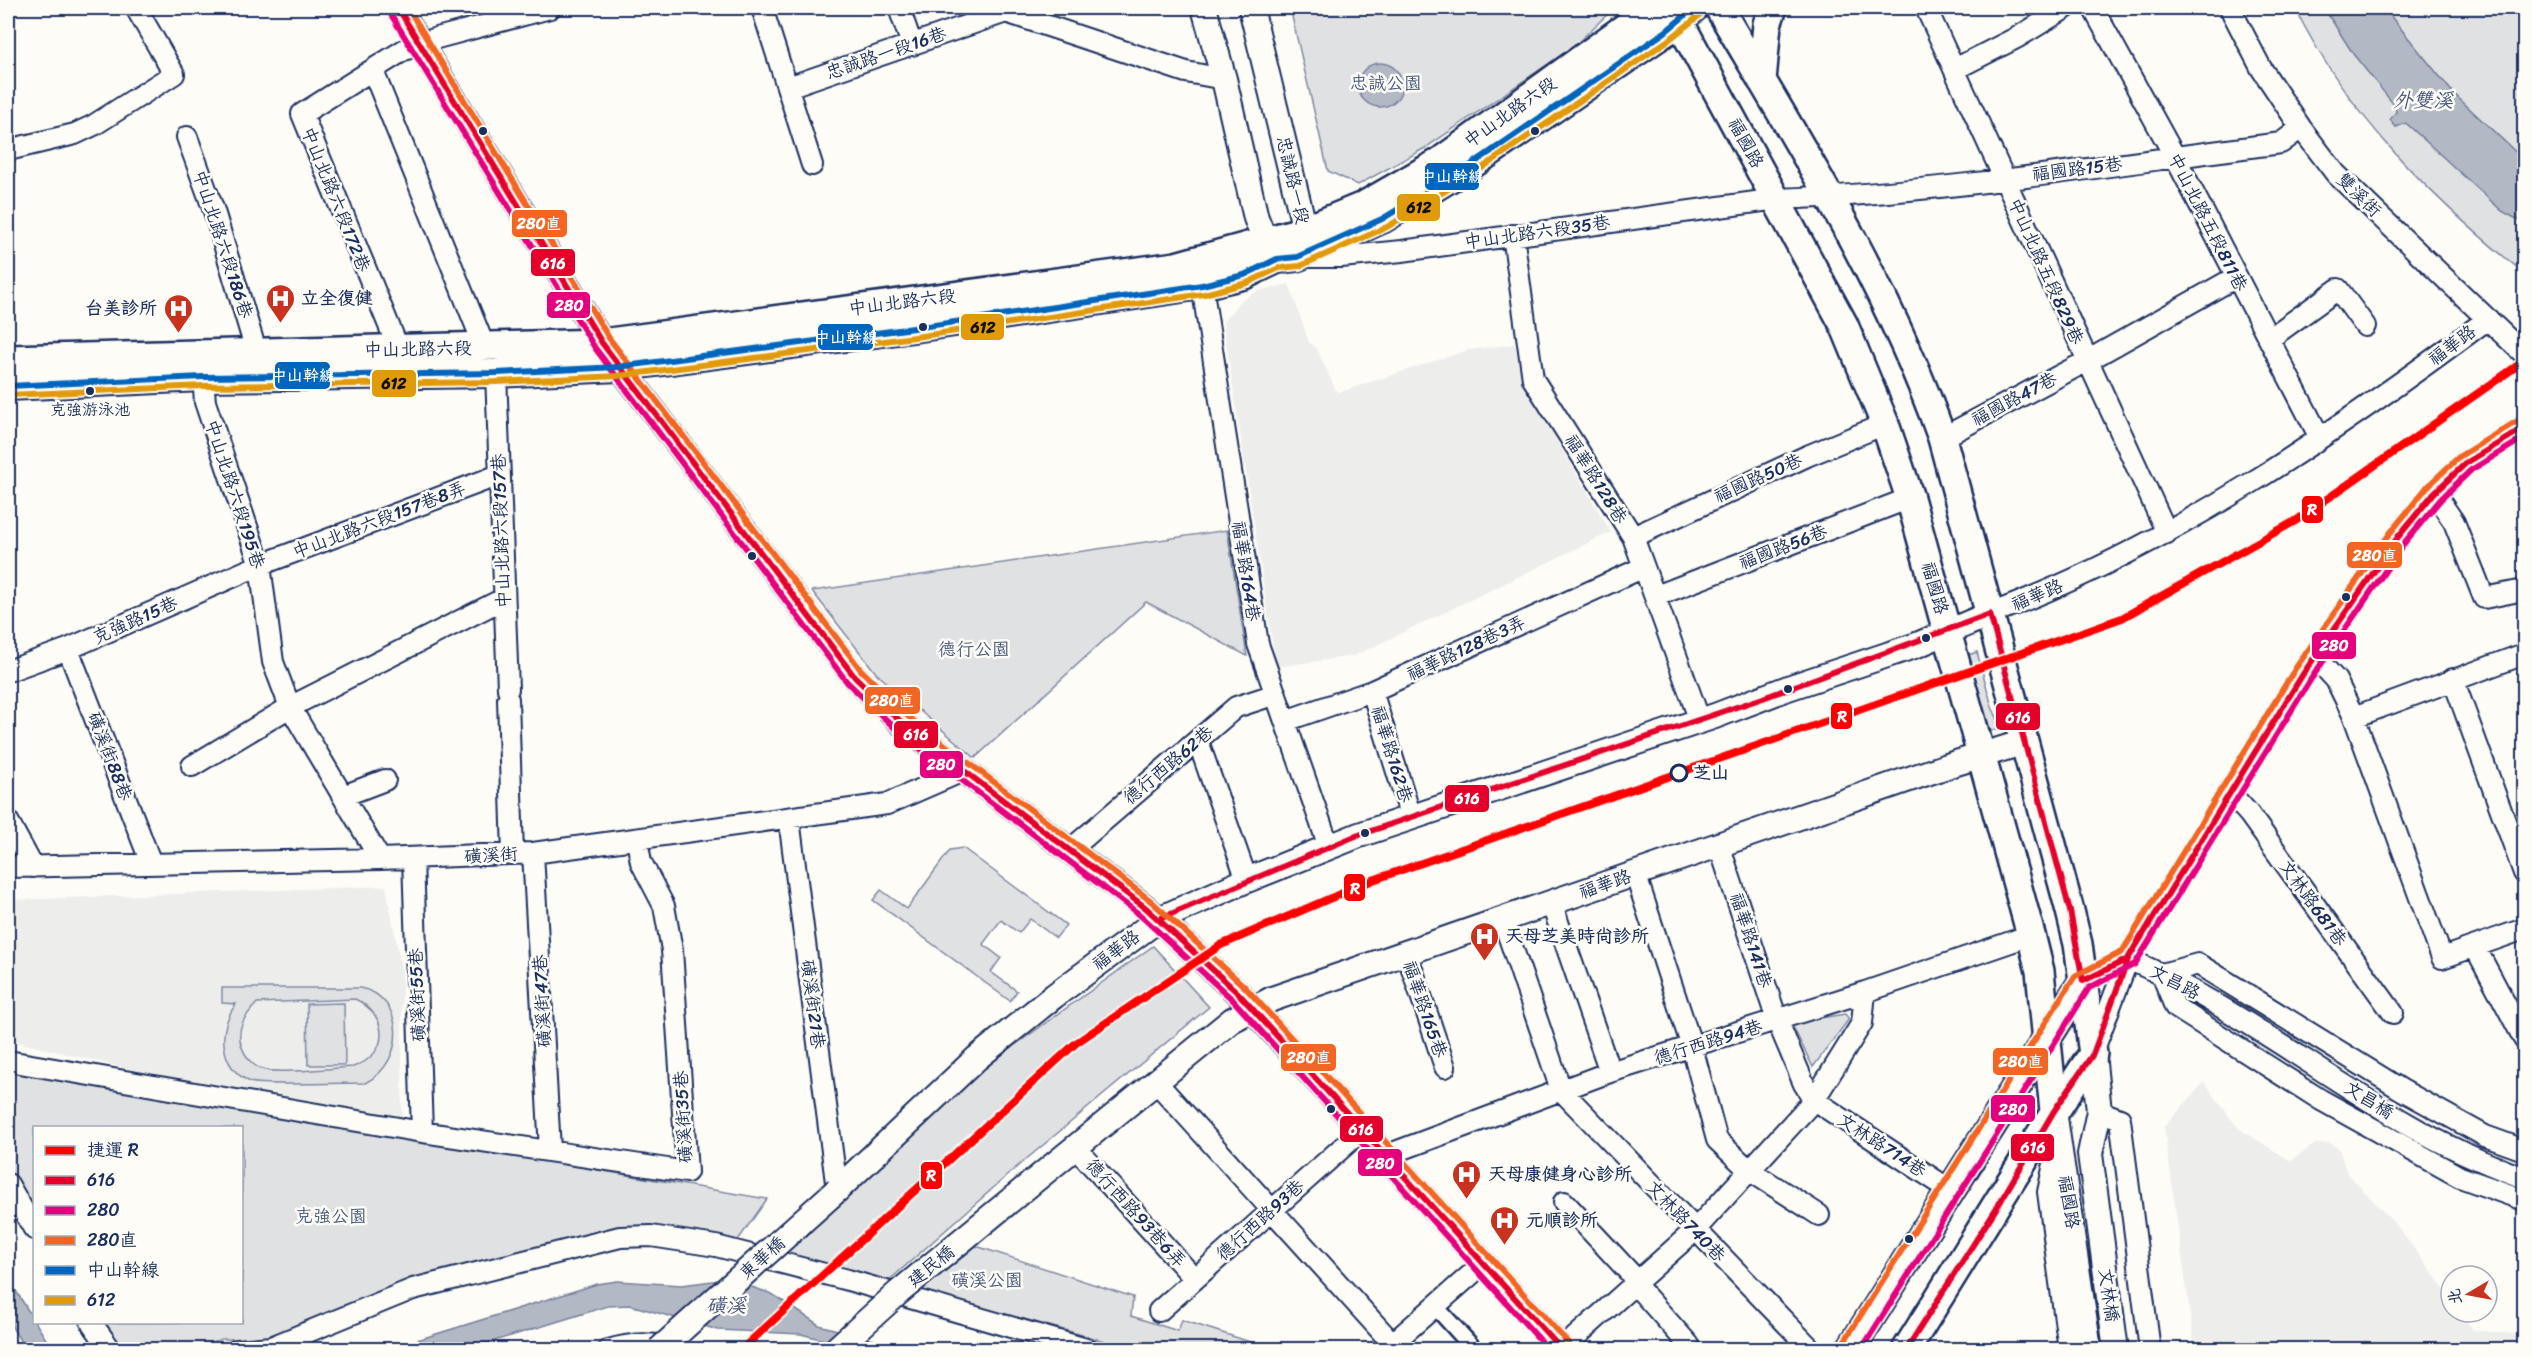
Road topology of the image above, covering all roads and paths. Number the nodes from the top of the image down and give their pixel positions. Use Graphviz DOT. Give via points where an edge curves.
graph roads {
  1 [pos="136,8"];
  2 [pos="398,8"];
  3 [pos="550,8"];
  4 [pos="762,8"];
  5 [pos="899,8"];
  6 [pos="1204,8"];
  7 [pos="1251,8"];
  8 [pos="1652,8"];
  9 [pos="1720,8"];
  10 [pos="1773,8"];
  11 [pos="1926,8"];
  12 [pos="2067,8"];
  13 [pos="2094,8"];
  14 [pos="2230,8"];
  15 [pos="1006,10"];
  16 [pos="1683,12"];
  17 [pos="420,45"];
  18 [pos="912,45"];
  19 [pos="1955,69"];
  20 [pos="373,71"];
  21 [pos="1224,79"];
  22 [pos="1762,81"];
  23 [pos="788,87"];
  24 [pos="2301,128"];
  25 [pos="188,137"];
  26 [pos="8,150"];
  27 [pos="2175,156"];
  28 [pos="812,165"];
  29 [pos="2004,178"];
  30 [pos="1828,197"];
  31 [pos="1777,199"];
  32 [pos="1305,230"];
  33 [pos="1513,235"];
  34 [pos="1266,243"];
  35 [pos="1297,257"];
  36 [pos="2236,276"];
  37 [pos="1202,285"];
  38 [pos="2488,319"];
  39 [pos="2366,326"];
  40 [pos="2269,339"];
  41 [pos="602,343"];
  42 [pos="484,348"];
  43 [pos="399,350"];
  44 [pos="256,351"];
  45 [pos="2524,354"];
  46 [pos="8,359"];
  47 [pos="2087,361"];
  48 [pos="202,365"];
  49 [pos="618,367"];
  50 [pos="496,373"];
  51 [pos="8,386"];
  52 [pos="1885,424"];
  53 [pos="2524,428"];
  54 [pos="1942,438"];
  55 [pos="2320,438"];
  56 [pos="499,475"];
  57 [pos="2434,493"];
  58 [pos="1910,498"];
  59 [pos="2167,533"];
  60 [pos="1632,537"];
  61 [pos="260,565"];
  62 [pos="1644,567"];
  63 [pos="2524,590"];
  64 [pos="1656,596"];
  65 [pos="503,599"];
  66 [pos="1990,614"];
  67 [pos="1947,632"];
  68 [pos="68,649"];
  69 [pos="2524,654"];
  70 [pos="2315,657"];
  71 [pos="8,671"];
  72 [pos="2453,680"];
  73 [pos="1372,691"];
  74 [pos="1276,694"];
  75 [pos="290,707"];
  76 [pos="2354,717"];
  77 [pos="1285,721"];
  78 [pos="1700,721"];
  79 [pos="1198,741"];
  80 [pos="2025,742"];
  81 [pos="1983,756"];
  82 [pos="192,766"];
  83 [pos="964,770"];
  84 [pos="385,780"];
  85 [pos="2231,794"];
  86 [pos="343,796"];
  87 [pos="1411,817"];
  88 [pos="789,819"];
  89 [pos="8,821"];
  90 [pos="637,840"];
  91 [pos="1719,845"];
  92 [pos="1329,847"];
  93 [pos="1070,850"];
  94 [pos="533,853"];
  95 [pos="513,854"];
  96 [pos="412,858"];
  97 [pos="380,860"];
  98 [pos="151,863"];
  99 [pos="8,867"];
  100 [pos="33,867"];
  101 [pos="1635,873"];
  102 [pos="2524,873"];
  103 [pos="1247,880"];
  104 [pos="1551,902"];
  105 [pos="1159,919"];
  106 [pos="1503,920"];
  107 [pos="2524,929"];
  108 [pos="2031,935"];
  109 [pos="2475,947"];
  110 [pos="1406,951"];
  111 [pos="2128,959"];
  112 [pos="2162,974"];
  113 [pos="2083,981"];
  114 [pos="1865,992"];
  115 [pos="2222,1007"];
  116 [pos="1253,1008"];
  117 [pos="2393,1013"];
  118 [pos="1777,1020"];
  119 [pos="2047,1035"];
  120 [pos="2524,1039"];
  121 [pos="1692,1047"];
  122 [pos="2092,1054"];
  123 [pos="8,1061"];
  124 [pos="1444,1067"];
  125 [pos="1610,1072"];
  126 [pos="1157,1083"];
  127 [pos="1561,1090"];
  128 [pos="1814,1100"];
  129 [pos="2054,1111"];
  130 [pos="2099,1111"];
  131 [pos="1362,1130"];
  132 [pos="422,1132"];
  133 [pos="2058,1144"];
  134 [pos="1076,1148"];
  135 [pos="550,1150"];
  136 [pos="2524,1150"];
  137 [pos="1387,1155"];
  138 [pos="1749,1170"];
  139 [pos="2524,1178"];
  140 [pos="8,1184"];
  141 [pos="1029,1185"];
  142 [pos="837,1190"];
  143 [pos="1950,1190"];
  144 [pos="2524,1200"];
  145 [pos="1564,1202"];
  146 [pos="1272,1210"];
  147 [pos="1819,1215"];
  148 [pos="33,1227"];
  149 [pos="1694,1231"];
  150 [pos="2102,1241"];
  151 [pos="2075,1246"];
  152 [pos="1483,1264"];
  153 [pos="1195,1279"];
  154 [pos="1634,1283"];
  155 [pos="1435,1306"];
  156 [pos="1159,1311"];
  157 [pos="92,1324"];
  158 [pos="1689,1345"];
  159 [pos="1389,1346"];
  160 [pos="1562,1349"];
  161 [pos="111,1350"];
  162 [pos="237,1350"];
  163 [pos="608,1350"];
  164 [pos="659,1350"];
  165 [pos="677,1350"];
  166 [pos="835,1350"];
  167 [pos="1090,1350"];
  168 [pos="1476,1350"];
  169 [pos="1812,1350"];
  170 [pos="1850,1350"];
  171 [pos="1906,1350"];
  172 [pos="2069,1350"];
  173 [pos="2089,1350"];
  174 [pos="2116,1350"];
  175 [pos="2150,1350"];
  1 -- 26 [label="street" via="174,75 75,134"];
  2 -- 17 [label="street"];
  3 -- 17 [label="street"];
  4 -- 23 [label="street"];
  5 -- 18 [label="street"];
  6 -- 21 [label="street"];
  7 -- 32 [label="street, 忠誠路一段"];
  8 -- 32 [label="main road, 中山北路六段" via="1438,163 1363,206"];
  9 -- 16 [label="street"];
  9 -- 22 [label="main road, 福國路"];
  10 -- 22 [label="main road" via="1767,24"];
  11 -- 19 [label="street, 中山北路五段829巷"];
  12 -- 19 [label="street"];
  13 -- 27 [label="street, 中山北路五段811巷"];
  14 -- 24 [label="street, 雙溪街" via="2261,69"];
  15 -- 18 [label="street, 忠誠路一段16巷"];
  15 -- 21 [label="street, 忠誠路一段16巷" via="1186,72"];
  16 -- 31 [label="main road, 福國路"];
  16 -- 35 [label="main road, 中山北路六段" via="1471,165 1382,219"];
  17 -- 20 [label="street" via="404,50"];
  17 -- 41 [label="street"];
  18 -- 23 [label="street, 忠誠路一段16巷"];
  19 -- 29 [label="street, 中山北路五段829巷"];
  20 -- 42 [label="street"];
  20 -- 43 [label="street, 中山北路六段172巷" via="302,114"];
  21 -- 34 [label="street" via="1256,218"];
  22 -- 30 [label="main road, 福國路"];
  23 -- 28 [label="street"];
  24 -- 27 [label="street, 福國路15巷" via="2281,143"];
  24 -- 38 [label="street, 雙溪街" via="2336,174"];
  25 -- 44 [label="street, 中山北路六段186巷"];
  27 -- 29 [label="street, 福國路15巷"];
  27 -- 36 [label="street, 中山北路五段811巷"];
  29 -- 30 [label="street, 福國路15巷"];
  29 -- 47 [label="street, 中山北路五段829巷"];
  30 -- 31 [label="street, 福國路15巷"];
  30 -- 54 [label="main road, 福國路" via="1888,307"];
  31 -- 33 [label="street, 中山北路六段35巷"];
  31 -- 52 [label="main road, 福國路" via="1844,326"];
  32 -- 34 [label="main road, 中山北路六段"];
  32 -- 35 [label="street, 忠誠路一段"];
  33 -- 35 [label="street, 中山北路六段35巷" via="1341,257"];
  33 -- 60 [label="street, 福華路128巷" via="1533,379"];
  34 -- 35 [label="street, 忠誠路一段"];
  34 -- 41 [label="main road, 中山北路六段" via="1148,272"];
  35 -- 37 [label="main road, 中山北路六段" via="1277,259 1244,274"];
  36 -- 40 [label="street, 中山北路五段811巷"];
  36 -- 47 [label="street, 福國路47巷"];
  37 -- 49 [label="main road, 中山北路六段"];
  37 -- 74 [label="street, 福華路164巷" via="1258,644"];
  38 -- 45 [label="street, 雙溪街"];
  38 -- 55 [label="street, 福華路"];
  39 -- 40 [label="street" via="2338,289"];
  40 -- 55 [label="street, 中山北路五段811巷"];
  41 -- 42 [label="main road, 中山北路六段"];
  41 -- 49 [label="street"];
  42 -- 43 [label="main road, 中山北路六段"];
  43 -- 44 [label="main road, 中山北路六段"];
  44 -- 48 [label="main road, 中山北路六段"];
  46 -- 48 [label="main road, 中山北路六段"];
  47 -- 54 [label="street, 福國路47巷"];
  47 -- 59 [label="street, 中山北路五段829巷"];
  48 -- 50 [label="main road, 中山北路六段"];
  48 -- 51 [label="main road, 中山北路六段"];
  48 -- 61 [label="street, 中山北路六段195巷" via="205,402"];
  49 -- 50 [label="main road, 中山北路六段"];
  49 -- 83 [label="street" via="854,676 904,726"];
  50 -- 56 [label="street, 中山北路六段157巷"];
  52 -- 58 [label="main road, 福國路"];
  52 -- 60 [label="street, 福國路50巷"];
  53 -- 57 [label="street" via="2466,463"];
  54 -- 66 [label="main road, 福國路"];
  55 -- 59 [label="street, 福華路"];
  56 -- 61 [label="street, 中山北路六段157巷8弄"];
  56 -- 65 [label="street, 中山北路六段157巷"];
  57 -- 63 [label="street" via="2454,522 2484,598"];
  57 -- 70 [label="street" via="2398,537"];
  58 -- 64 [label="street, 福國路56巷"];
  58 -- 67 [label="main road, 福國路"];
  59 -- 66 [label="street, 福華路" via="2114,561"];
  60 -- 62 [label="street, 福華路128巷"];
  61 -- 68 [label="street, 克強路15巷"];
  61 -- 75 [label="street, 中山北路六段195巷" via="273,662"];
  62 -- 64 [label="street, 福華路128巷"];
  62 -- 73 [label="street, 福華路128巷3弄"];
  64 -- 78 [label="street, 福華路128巷"];
  65 -- 75 [label="street"];
  65 -- 95 [label="street, 中山北路六段157巷"];
  66 -- 67 [label="street, 福華路"];
  66 -- 80 [label="main road, 福國路"];
  67 -- 78 [label="street, 福華路"];
  67 -- 81 [label="main road, 福國路"];
  68 -- 71 [label="street, 克強路15巷"];
  68 -- 98 [label="street, 磺溪街88巷"];
  69 -- 72 [label="street"];
  70 -- 76 [label="street" via="2336,680"];
  70 -- 85 [label="street"];
  72 -- 76 [label="street"];
  72 -- 102 [label="street"];
  73 -- 77 [label="street, 福華路128巷3弄"];
  73 -- 87 [label="street, 福華路162巷"];
  74 -- 77 [label="street, 福華路164巷"];
  74 -- 79 [label="street, 德行西路62巷" via="1236,707"];
  75 -- 82 [label="street"];
  75 -- 86 [label="street, 中山北路六段195巷"];
  76 -- 109 [label="street" via="2442,958"];
  77 -- 92 [label="street, 福華路164巷"];
  78 -- 87 [label="street, 福華路"];
  79 -- 93 [label="street, 德行西路62巷"];
  79 -- 103 [label="street"];
  80 -- 81 [label="street, 福華路"];
  80 -- 113 [label="main road, 福國路" via="2070,911"];
  81 -- 91 [label="street, 福華路"];
  81 -- 108 [label="main road, 福國路"];
  83 -- 88 [label="street, 磺溪街" via="887,804"];
  83 -- 93 [label="street"];
  84 -- 86 [label="street"];
  85 -- 111 [label="street"];
  85 -- 117 [label="street, 文林路681巷"];
  86 -- 97 [label="street, 中山北路六段195巷"];
  87 -- 92 [label="street, 福華路"];
  88 -- 90 [label="street, 磺溪街"];
  88 -- 142 [label="street, 磺溪街21巷"];
  89 -- 100 [label="street"];
  90 -- 94 [label="street, 磺溪街"];
  90 -- 135 [label="street, 磺溪街35巷" via="641,862 664,906 672,950 687,1172"];
  91 -- 101 [label="street, 福華路"];
  91 -- 118 [label="street, 福華路141巷"];
  92 -- 103 [label="street, 福華路"];
  93 -- 105 [label="street"];
  94 -- 95 [label="street, 磺溪街"];
  94 -- 135 [label="street, 磺溪街47巷"];
  95 -- 96 [label="street, 磺溪街"];
  96 -- 97 [label="street, 磺溪街"];
  96 -- 132 [label="street, 磺溪街55巷"];
  97 -- 98 [label="street, 磺溪街"];
  98 -- 100 [label="street, 磺溪街"];
  99 -- 100 [label="street, 磺溪街"];
  101 -- 104 [label="street, 福華路"];
  101 -- 121 [label="street"];
  103 -- 105 [label="street, 福華路"];
  104 -- 106 [label="street, 福華路"];
  104 -- 125 [label="street"];
  105 -- 116 [label="street"];
  105 -- 142 [label="street, 福華路" via="977,1058"];
  106 -- 110 [label="street, 福華路"];
  106 -- 127 [label="street, 文林路740巷"];
  107 -- 109 [label="street"];
  108 -- 114 [label="street, 德行西路94巷"];
  108 -- 119 [label="main road, 福國路" via="2040,971"];
  109 -- 120 [label="street"];
  110 -- 116 [label="street, 福華路"];
  110 -- 124 [label="street, 福華路165巷"];
  111 -- 112 [label="street, 文昌路"];
  111 -- 113 [label="street"];
  111 -- 122 [label="street"];
  112 -- 115 [label="street, 文昌路"];
  112 -- 136 [label="street" via="2198,964 2402,1090 2485,1136"];
  112 -- 144 [label="street" via="2175,1007 2321,1100 2460,1177"];
  113 -- 119 [label="main road"];
  113 -- 122 [label="main road, 福國路"];
  114 -- 118 [label="street, 德行西路94巷"];
  114 -- 128 [label="street" via="1862,1023"];
  115 -- 139 [label="street, 文昌橋" via="2408,1124 2474,1159"];
  116 -- 126 [label="street, 福華路" via="1232,1020"];
  116 -- 131 [label="street"];
  118 -- 121 [label="street, 德行西路94巷"];
  118 -- 128 [label="street, 福華路141巷"];
  119 -- 129 [label="main road, 福國路"];
  119 -- 143 [label="main road"];
  121 -- 125 [label="street, 德行西路94巷"];
  121 -- 138 [label="street" via="1717,1140"];
  122 -- 129 [label="main road"];
  122 -- 130 [label="street, 福國路"];
  123 -- 132 [label="street, 磺溪街35巷"];
  125 -- 127 [label="street, 德行西路94巷"];
  126 -- 134 [label="street, 福華路"];
  126 -- 146 [label="street"];
  127 -- 137 [label="street, 德行西路94巷"];
  127 -- 149 [label="street, 文林路740巷"];
  128 -- 138 [label="street"];
  128 -- 143 [label="street, 文林路714巷"];
  129 -- 133 [label="street, 福國路"];
  129 -- 171 [label="main road"];
  130 -- 150 [label="street, 福國路" via="2090,1154"];
  130 -- 175 [label="street" via="2120,1119"];
  131 -- 137 [label="street"];
  131 -- 146 [label="street, 德行西路93巷"];
  132 -- 135 [label="street, 磺溪街35巷"];
  133 -- 151 [label="street, 福國路"];
  133 -- 172 [label="street" via="2048,1192"];
  134 -- 141 [label="street, 福華路"];
  134 -- 153 [label="street, 德行西路93巷6弄"];
  137 -- 152 [label="street"];
  138 -- 147 [label="street"];
  138 -- 149 [label="street"];
  140 -- 148 [label="street"];
  141 -- 166 [label="street, 建民橋, bridge"];
  142 -- 164 [label="street, 東華橋, bridge"];
  143 -- 170 [label="main road"];
  145 -- 154 [label="street" via="1631,1274"];
  146 -- 153 [label="street, 德行西路93巷"];
  146 -- 159 [label="street"];
  149 -- 154 [label="street"];
  149 -- 169 [label="street, 文林路740巷"];
  150 -- 174 [label="street, 文林橋"];
  151 -- 173 [label="street, 文林橋"];
  152 -- 155 [label="street"];
  152 -- 160 [label="street"];
  153 -- 156 [label="street, 德行西路93巷"];
  154 -- 158 [label="street"];
  154 -- 160 [label="street"];
  155 -- 159 [label="street"];
  155 -- 168 [label="street"];
  157 -- 161 [label="street"];
  162 -- 167 [label="street" via="271,1347 413,1289 620,1237 651,1236 716,1246 848,1280"];
  163 -- 165 [label="street" via="637,1343"];
}
